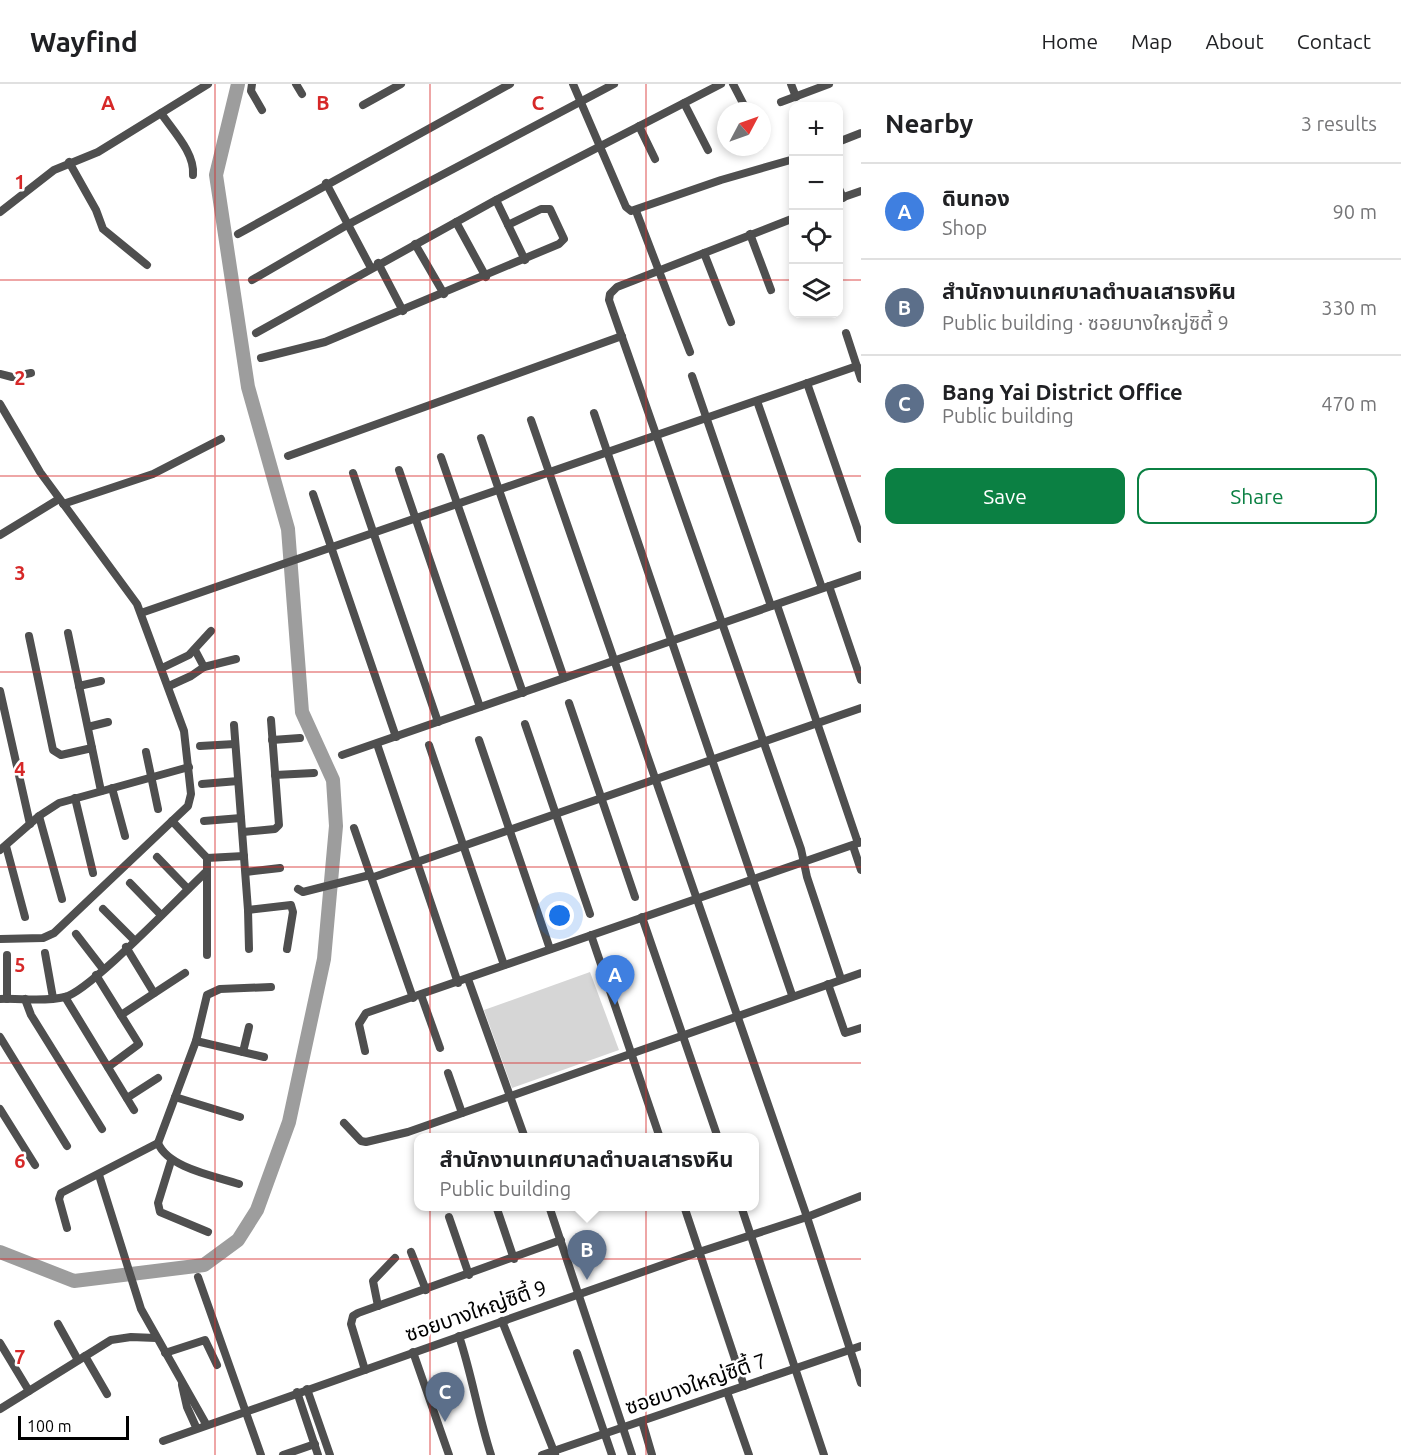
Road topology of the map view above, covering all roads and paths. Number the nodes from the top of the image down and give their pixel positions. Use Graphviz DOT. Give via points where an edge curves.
graph roads {
  1 [pos="208,84"];
  2 [pos="252,84"];
  3 [pos="296,84"];
  4 [pos="401,84"];
  5 [pos="510,84"];
  6 [pos="573,84"];
  7 [pos="614,84"];
  8 [pos="721,84"];
  9 [pos="733,84"];
  10 [pos="791,84"];
  11 [pos="829,84"];
  12 [pos="302,94"];
  13 [pos="796,97"];
  14 [pos="582,101"];
  15 [pos="742,102"];
  16 [pos="781,102"];
  17 [pos="684,103"];
  18 [pos="363,105"];
  19 [pos="262,110"];
  20 [pos="161,113"];
  21 [pos="639,126"];
  22 [pos="861,134"];
  23 [pos="843,140"];
  24 [pos="602,146"];
  25 [pos="708,150"];
  26 [pos="655,159"];
  27 [pos="789,160"];
  28 [pos="69,162"];
  29 [pos="193,175"];
  30 [pos="326,183"];
  31 [pos="861,191"];
  32 [pos="843,197"];
  33 [pos="496,200"];
  34 [pos="636,211"];
  35 [pos="0,212"];
  36 [pos="789,220"];
  37 [pos="456,222"];
  38 [pos="347,225"];
  39 [pos="508,225"];
  40 [pos="238,234"];
  41 [pos="750,234"];
  42 [pos="415,244"];
  43 [pos="704,254"];
  44 [pos="525,260"];
  45 [pos="147,265"];
  46 [pos="375,266"];
  47 [pos="658,270"];
  48 [pos="486,277"];
  49 [pos="252,280"];
  50 [pos="771,290"];
  51 [pos="444,294"];
  52 [pos="404,311"];
  53 [pos="731,322"];
  54 [pos="256,333"];
  55 [pos="846,333"];
  56 [pos="622,336"];
  57 [pos="690,352"];
  58 [pos="261,358"];
  59 [pos="857,366"];
  60 [pos="31,373"];
  61 [pos="0,374"];
  62 [pos="21,375"];
  63 [pos="692,376"];
  64 [pos="12,377"];
  65 [pos="861,379"];
  66 [pos="807,383"];
  67 [pos="757,401"];
  68 [pos="2,410"];
  69 [pos="594,413"];
  70 [pos="706,418"];
  71 [pos="531,420"];
  72 [pos="656,436"];
  73 [pos="481,438"];
  74 [pos="221,439"];
  75 [pos="606,454"];
  76 [pos="288,456"];
  77 [pos="441,457"];
  78 [pos="399,470"];
  79 [pos="353,473"];
  80 [pos="550,473"];
  81 [pos="499,491"];
  82 [pos="313,494"];
  83 [pos="61,501"];
  84 [pos="458,504"];
  85 [pos="416,520"];
  86 [pos="373,534"];
  87 [pos="0,535"];
  88 [pos="861,539"];
  89 [pos="332,548"];
  90 [pos="861,575"];
  91 [pos="825,587"];
  92 [pos="774,606"];
  93 [pos="141,613"];
  94 [pos="721,622"];
  95 [pos="211,631"];
  96 [pos="68,633"];
  97 [pos="29,636"];
  98 [pos="670,640"];
  99 [pos="195,650"];
  100 [pos="236,659"];
  101 [pos="615,659"];
  102 [pos="204,667"];
  103 [pos="162,668"];
  104 [pos="564,678"];
  105 [pos="861,680"];
  106 [pos="101,681"];
  107 [pos="79,686"];
  108 [pos="169,686"];
  109 [pos="0,691"];
  110 [pos="523,693"];
  111 [pos="569,703"];
  112 [pos="480,707"];
  113 [pos="861,708"];
  114 [pos="271,720"];
  115 [pos="108,722"];
  116 [pos="438,722"];
  117 [pos="817,723"];
  118 [pos="525,724"];
  119 [pos="234,725"];
  120 [pos="88,727"];
  121 [pos="396,737"];
  122 [pos="300,738"];
  123 [pos="272,740"];
  124 [pos="478,740"];
  125 [pos="764,741"];
  126 [pos="235,744"];
  127 [pos="377,744"];
  128 [pos="429,745"];
  129 [pos="200,746"];
  130 [pos="92,748"];
  131 [pos="146,752"];
  132 [pos="342,755"];
  133 [pos="713,758"];
  134 [pos="189,767"];
  135 [pos="314,773"];
  136 [pos="275,775"];
  137 [pos="151,777"];
  138 [pos="656,778"];
  139 [pos="238,781"];
  140 [pos="202,784"];
  141 [pos="112,788"];
  142 [pos="101,791"];
  143 [pos="601,797"];
  144 [pos="75,798"];
  145 [pos="158,809"];
  146 [pos="555,813"];
  147 [pos="39,816"];
  148 [pos="242,818"];
  149 [pos="172,821"];
  150 [pos="204,821"];
  151 [pos="30,824"];
  152 [pos="354,828"];
  153 [pos="509,829"];
  154 [pos="243,832"];
  155 [pos="125,836"];
  156 [pos="857,844"];
  157 [pos="462,845"];
  158 [pos="3,848"];
  159 [pos="244,856"];
  160 [pos="157,857"];
  161 [pos="207,858"];
  162 [pos="416,862"];
  163 [pos="805,862"];
  164 [pos="280,868"];
  165 [pos="861,870"];
  166 [pos="206,872"];
  167 [pos="246,872"];
  168 [pos="93,873"];
  169 [pos="370,876"];
  170 [pos="752,880"];
  171 [pos="130,883"];
  172 [pos="188,889"];
  173 [pos="298,889"];
  174 [pos="635,897"];
  175 [pos="697,898"];
  176 [pos="62,899"];
  177 [pos="103,909"];
  178 [pos="248,910"];
  179 [pos="590,914"];
  180 [pos="160,915"];
  181 [pos="25,916"];
  182 [pos="642,917"];
  183 [pos="76,934"];
  184 [pos="591,935"];
  185 [pos="0,939"];
  186 [pos="134,940"];
  187 [pos="126,948"];
  188 [pos="249,949"];
  189 [pos="287,949"];
  190 [pos="550,949"];
  191 [pos="45,953"];
  192 [pos="7,955"];
  193 [pos="207,955"];
  194 [pos="504,965"];
  195 [pos="103,969"];
  196 [pos="185,973"];
  197 [pos="861,973"];
  198 [pos="96,975"];
  199 [pos="468,980"];
  200 [pos="841,980"];
  201 [pos="458,983"];
  202 [pos="828,984"];
  203 [pos="271,987"];
  204 [pos="154,993"];
  205 [pos="422,995"];
  206 [pos="792,995"];
  207 [pos="65,997"];
  208 [pos="53,998"];
  209 [pos="413,998"];
  210 [pos="4,999"];
  211 [pos="25,999"];
  212 [pos="121,1015"];
  213 [pos="736,1015"];
  214 [pos="249,1027"];
  215 [pos="861,1028"];
  216 [pos="682,1035"];
  217 [pos="0,1037"];
  218 [pos="196,1041"];
  219 [pos="440,1048"];
  220 [pos="243,1052"];
  221 [pos="366,1052"];
  222 [pos="631,1053"];
  223 [pos="264,1057"];
  224 [pos="108,1067"];
  225 [pos="448,1073"];
  226 [pos="158,1078"];
  227 [pos="510,1096"];
  228 [pos="176,1097"];
  229 [pos="127,1098"];
  230 [pos="0,1109"];
  231 [pos="134,1110"];
  232 [pos="462,1113"];
  233 [pos="240,1117"];
  234 [pos="344,1123"];
  235 [pos="102,1129"];
  236 [pos="524,1133"];
  237 [pos="659,1133"];
  238 [pos="717,1133"];
  239 [pos="158,1143"];
  240 [pos="67,1146"];
  241 [pos="171,1161"];
  242 [pos="35,1165"];
  243 [pos="99,1175"];
  244 [pos="239,1184"];
  245 [pos="861,1196"];
  246 [pos="498,1211"];
  247 [pos="551,1211"];
  248 [pos="686,1211"];
  249 [pos="743,1211"];
  250 [pos="449,1217"];
  251 [pos="807,1217"];
  252 [pos="67,1228"];
  253 [pos="208,1232"];
  254 [pos="752,1236"];
  255 [pos="561,1240"];
  256 [pos="411,1252"];
  257 [pos="699,1252"];
  258 [pos="395,1258"];
  259 [pos="514,1259"];
  260 [pos="469,1275"];
  261 [pos="198,1277"];
  262 [pos="426,1290"];
  263 [pos="580,1294"];
  264 [pos="378,1306"];
  265 [pos="502,1321"];
  266 [pos="58,1324"];
  267 [pos="459,1336"];
  268 [pos="156,1338"];
  269 [pos="0,1343"];
  270 [pos="861,1346"];
  271 [pos="850,1350"];
  272 [pos="413,1352"];
  273 [pos="165,1353"];
  274 [pos="577,1353"];
  275 [pos="82,1358"];
  276 [pos="217,1365"];
  277 [pos="795,1369"];
  278 [pos="365,1370"];
  279 [pos="182,1383"];
  280 [pos="861,1383"];
  281 [pos="744,1386"];
  282 [pos="308,1389"];
  283 [pos="29,1391"];
  284 [pos="297,1392"];
  285 [pos="727,1392"];
  286 [pos="107,1394"];
  287 [pos="0,1409"];
  288 [pos="246,1410"];
  289 [pos="642,1421"];
  290 [pos="206,1424"];
  291 [pos="196,1426"];
  292 [pos="623,1427"];
  293 [pos="606,1433"];
  294 [pos="163,1441"];
  295 [pos="315,1444"];
  296 [pos="555,1453"];
  297 [pos="261,1455"];
  298 [pos="283,1455"];
  299 [pos="318,1455"];
  300 [pos="330,1455"];
  301 [pos="449,1455"];
  302 [pos="491,1455"];
  303 [pos="542,1455"];
  304 [pos="612,1455"];
  305 [pos="632,1455"];
  306 [pos="652,1455"];
  307 [pos="749,1455"];
  308 [pos="824,1455"];
  1 -- 20 [label="street"];
  2 -- 19 [label="street" via="251,91"];
  3 -- 12 [label="street"];
  4 -- 18 [label="street"];
  5 -- 30 [label="street"];
  6 -- 14 [label="street"];
  7 -- 14 [label="street"];
  8 -- 17 [label="street"];
  9 -- 15 [label="street"];
  10 -- 13 [label="street"];
  11 -- 13 [label="street"];
  13 -- 16 [label="street"];
  14 -- 24 [label="street"];
  14 -- 38 [label="street"];
  17 -- 21 [label="street"];
  17 -- 25 [label="street"];
  20 -- 28 [label="street" via="98,152"];
  20 -- 29 [label="street" via="189,155"];
  21 -- 24 [label="street"];
  21 -- 26 [label="street"];
  22 -- 23 [label="street"];
  24 -- 33 [label="street"];
  24 -- 34 [label="street" via="626,207"];
  27 -- 34 [label="street"];
  28 -- 35 [label="street"];
  28 -- 45 [label="street" via="103,229"];
  30 -- 38 [label="street"];
  30 -- 40 [label="street"];
  31 -- 32 [label="street"];
  33 -- 37 [label="street"];
  33 -- 39 [label="street"];
  34 -- 47 [label="street"];
  36 -- 41 [label="street"];
  37 -- 42 [label="street"];
  37 -- 48 [label="street"];
  38 -- 46 [label="street"];
  38 -- 49 [label="street"];
  39 -- 44 [label="street"];
  39 -- 44 [label="street" via="541,209 553,212 563,240"];
  41 -- 43 [label="street"];
  41 -- 50 [label="street"];
  42 -- 46 [label="street"];
  42 -- 51 [label="street"];
  43 -- 47 [label="street"];
  43 -- 53 [label="street"];
  44 -- 48 [label="street"];
  46 -- 52 [label="street"];
  46 -- 54 [label="street"];
  47 -- 56 [label="street" via="617,287 610,294"];
  47 -- 57 [label="street"];
  48 -- 51 [label="street"];
  51 -- 52 [label="street"];
  52 -- 58 [label="street" via="325,342"];
  55 -- 59 [label="street"];
  56 -- 72 [label="street"];
  56 -- 76 [label="street"];
  59 -- 65 [label="street"];
  59 -- 66 [label="street"];
  60 -- 62 [label="street"];
  61 -- 64 [label="street"];
  63 -- 70 [label="street"];
  66 -- 67 [label="street"];
  66 -- 88 [label="street"];
  67 -- 70 [label="street"];
  67 -- 91 [label="street"];
  68 -- 83 [label="street"];
  69 -- 75 [label="street"];
  70 -- 72 [label="street"];
  70 -- 92 [label="street"];
  71 -- 80 [label="street"];
  72 -- 75 [label="street"];
  72 -- 94 [label="street"];
  73 -- 81 [label="street"];
  74 -- 83 [label="street" via="153,474"];
  75 -- 80 [label="street"];
  75 -- 98 [label="street"];
  77 -- 84 [label="street"];
  78 -- 85 [label="street"];
  79 -- 86 [label="street"];
  80 -- 81 [label="street"];
  80 -- 101 [label="street"];
  81 -- 84 [label="street"];
  81 -- 104 [label="street"];
  82 -- 89 [label="street"];
  83 -- 87 [label="street"];
  83 -- 93 [label="street"];
  84 -- 85 [label="street"];
  84 -- 110 [label="street"];
  85 -- 86 [label="street"];
  85 -- 112 [label="street"];
  86 -- 89 [label="street"];
  86 -- 116 [label="street"];
  89 -- 93 [label="street"];
  89 -- 121 [label="street"];
  90 -- 91 [label="street"];
  91 -- 92 [label="street"];
  91 -- 105 [label="street"];
  92 -- 94 [label="street"];
  92 -- 117 [label="street"];
  93 -- 103 [label="street"];
  94 -- 98 [label="street"];
  94 -- 125 [label="street"];
  95 -- 99 [label="street"];
  96 -- 107 [label="street"];
  97 -- 130 [label="street" via="53,750 61,755"];
  98 -- 101 [label="street"];
  98 -- 133 [label="street"];
  99 -- 102 [label="street"];
  99 -- 103 [label="street"];
  100 -- 102 [label="street"];
  101 -- 104 [label="street"];
  101 -- 138 [label="street"];
  102 -- 108 [label="street"];
  103 -- 108 [label="street"];
  104 -- 110 [label="street"];
  106 -- 107 [label="street"];
  107 -- 120 [label="street"];
  108 -- 134 [label="street" via="184,730"];
  109 -- 151 [label="street"];
  110 -- 112 [label="street"];
  111 -- 143 [label="street"];
  112 -- 116 [label="street"];
  113 -- 117 [label="street"];
  114 -- 123 [label="street"];
  115 -- 120 [label="street"];
  116 -- 121 [label="street"];
  117 -- 125 [label="street"];
  117 -- 156 [label="street"];
  118 -- 146 [label="street"];
  119 -- 126 [label="street"];
  120 -- 130 [label="street"];
  121 -- 127 [label="street"];
  122 -- 123 [label="street"];
  123 -- 136 [label="street"];
  124 -- 153 [label="street"];
  125 -- 133 [label="street"];
  125 -- 163 [label="street"];
  126 -- 129 [label="street"];
  126 -- 139 [label="street"];
  127 -- 132 [label="street"];
  127 -- 162 [label="street"];
  128 -- 157 [label="street"];
  130 -- 142 [label="street"];
  131 -- 137 [label="street"];
  133 -- 138 [label="street"];
  133 -- 170 [label="street"];
  134 -- 137 [label="street"];
  134 -- 149 [label="street" via="190,801"];
  135 -- 136 [label="street"];
  136 -- 154 [label="street" via="278,827"];
  137 -- 141 [label="street"];
  137 -- 145 [label="street"];
  138 -- 143 [label="street"];
  138 -- 175 [label="street"];
  139 -- 140 [label="street"];
  139 -- 148 [label="street"];
  141 -- 142 [label="street"];
  141 -- 155 [label="street"];
  142 -- 144 [label="street"];
  143 -- 146 [label="street"];
  143 -- 174 [label="street"];
  144 -- 147 [label="street"];
  144 -- 168 [label="street"];
  146 -- 153 [label="street"];
  146 -- 179 [label="street"];
  147 -- 151 [label="street"];
  147 -- 176 [label="street"];
  148 -- 150 [label="street"];
  148 -- 154 [label="street"];
  149 -- 161 [label="street"];
  149 -- 185 [label="street" via="54,933 43,938"];
  151 -- 158 [label="street"];
  152 -- 169 [label="street"];
  153 -- 157 [label="street"];
  153 -- 190 [label="street"];
  154 -- 159 [label="street"];
  156 -- 163 [label="street"];
  156 -- 165 [label="street"];
  157 -- 162 [label="street"];
  157 -- 194 [label="street"];
  158 -- 181 [label="street"];
  159 -- 161 [label="street"];
  159 -- 167 [label="street"];
  160 -- 172 [label="street"];
  161 -- 166 [label="street"];
  162 -- 169 [label="street"];
  162 -- 201 [label="street"];
  163 -- 170 [label="street"];
  163 -- 200 [label="street"];
  164 -- 167 [label="street"];
  166 -- 172 [label="street"];
  166 -- 193 [label="street"];
  167 -- 178 [label="street"];
  169 -- 173 [label="street" via="318,890"];
  169 -- 209 [label="street"];
  170 -- 175 [label="street"];
  170 -- 206 [label="street"];
  171 -- 180 [label="street"];
  172 -- 180 [label="street"];
  175 -- 182 [label="street"];
  175 -- 213 [label="street"];
  177 -- 186 [label="street"];
  178 -- 188 [label="street"];
  178 -- 189 [label="street" via="291,905"];
  180 -- 186 [label="street"];
  182 -- 184 [label="street"];
  182 -- 216 [label="street"];
  183 -- 195 [label="street"];
  184 -- 190 [label="street"];
  184 -- 222 [label="street"];
  186 -- 187 [label="street"];
  187 -- 195 [label="street"];
  187 -- 204 [label="street"];
  190 -- 194 [label="street"];
  191 -- 208 [label="street"];
  192 -- 210 [label="street"];
  194 -- 199 [label="street"];
  195 -- 198 [label="street"];
  196 -- 204 [label="street"];
  197 -- 200 [label="street"];
  198 -- 207 [label="street"];
  198 -- 212 [label="street"];
  199 -- 201 [label="street"];
  199 -- 227 [label="street"];
  200 -- 202 [label="street"];
  201 -- 205 [label="street"];
  202 -- 206 [label="street"];
  202 -- 215 [label="street" via="845,1033"];
  203 -- 218 [label="street" via="210,992"];
  204 -- 212 [label="street"];
  205 -- 209 [label="street"];
  205 -- 219 [label="street"];
  206 -- 213 [label="street"];
  207 -- 208 [label="street"];
  207 -- 224 [label="street"];
  208 -- 211 [label="street"];
  209 -- 221 [label="street" via="363,1014 358,1024"];
  210 -- 211 [label="street"];
  211 -- 235 [label="street"];
  212 -- 224 [label="street" via="139,1044"];
  213 -- 216 [label="street"];
  213 -- 251 [label="street"];
  214 -- 220 [label="street"];
  216 -- 222 [label="street"];
  216 -- 238 [label="street"];
  217 -- 240 [label="street"];
  218 -- 220 [label="street"];
  218 -- 228 [label="street"];
  220 -- 223 [label="street"];
  222 -- 227 [label="street"];
  222 -- 237 [label="street"];
  224 -- 229 [label="street"];
  225 -- 232 [label="street"];
  226 -- 229 [label="street"];
  227 -- 232 [label="street"];
  227 -- 236 [label="street"];
  228 -- 233 [label="street"];
  228 -- 239 [label="street"];
  229 -- 231 [label="street"];
  230 -- 242 [label="street"];
  232 -- 234 [label="street" via="372,1142 361,1141"];
  239 -- 241 [label="street"];
  239 -- 243 [label="street"];
  241 -- 244 [label="street"];
  241 -- 253 [label="street" via="158,1203 160,1212"];
  243 -- 252 [label="street" via="60,1196"];
  243 -- 268 [label="street" via="134,1290"];
  245 -- 251 [label="street, ซอยบางใหญ่ซิตี้ 9"];
  246 -- 259 [label="street"];
  247 -- 255 [label="street"];
  248 -- 257 [label="street"];
  249 -- 254 [label="street"];
  250 -- 260 [label="street"];
  251 -- 254 [label="street, ซอยบางใหญ่ซิตี้ 9"];
  251 -- 271 [label="street"];
  254 -- 257 [label="street, ซอยบางใหญ่ซิตี้ 9"];
  254 -- 277 [label="street"];
  255 -- 259 [label="street"];
  255 -- 263 [label="street"];
  256 -- 262 [label="street"];
  257 -- 263 [label="street, ซอยบางใหญ่ซิตี้ 9"];
  257 -- 281 [label="street"];
  258 -- 264 [label="street" via="373,1281"];
  259 -- 260 [label="street"];
  260 -- 262 [label="street"];
  261 -- 288 [label="street"];
  262 -- 264 [label="street"];
  263 -- 265 [label="street, ซอยบางใหญ่ซิตี้ 9"];
  263 -- 292 [label="street"];
  264 -- 278 [label="street" via="358,1312 351,1319"];
  265 -- 267 [label="street, ซอยบางใหญ่ซิตี้ 9"];
  265 -- 296 [label="street"];
  266 -- 275 [label="street"];
  267 -- 272 [label="street, ซอยบางใหญ่ซิตี้ 9"];
  267 -- 302 [label="street"];
  268 -- 273 [label="street"];
  268 -- 275 [label="street" via="111,1340"];
  269 -- 283 [label="street"];
  270 -- 271 [label="street, ซอยบางใหญ่ซิตี้ 7"];
  271 -- 277 [label="street, ซอยบางใหญ่ซิตี้ 7"];
  271 -- 280 [label="street"];
  272 -- 278 [label="street, ซอยบางใหญ่ซิตี้ 9"];
  272 -- 301 [label="street"];
  273 -- 276 [label="street" via="205,1340"];
  273 -- 279 [label="street"];
  274 -- 293 [label="street"];
  275 -- 283 [label="street"];
  275 -- 286 [label="street"];
  277 -- 281 [label="street, ซอยบางใหญ่ซิตี้ 7"];
  277 -- 308 [label="street"];
  278 -- 282 [label="street, ซอยบางใหญ่ซิตี้ 9"];
  279 -- 290 [label="street"];
  279 -- 291 [label="street"];
  281 -- 285 [label="street, ซอยบางใหญ่ซิตี้ 7"];
  282 -- 284 [label="street, ซอยบางใหญ่ซิตี้ 9"];
  282 -- 300 [label="street"];
  283 -- 287 [label="street"];
  284 -- 288 [label="street, ซอยบางใหญ่ซิตี้ 9"];
  284 -- 295 [label="street"];
  285 -- 289 [label="street, ซอยบางใหญ่ซิตี้ 7"];
  285 -- 307 [label="street"];
  288 -- 290 [label="street, ซอยบางใหญ่ซิตี้ 9"];
  288 -- 297 [label="street"];
  289 -- 292 [label="street, ซอยบางใหญ่ซิตี้ 7"];
  289 -- 306 [label="street"];
  290 -- 291 [label="street, ซอยบางใหญ่ซิตี้ 9"];
  291 -- 294 [label="street, ซอยบางใหญ่ซิตี้ 9"];
  292 -- 293 [label="street, ซอยบางใหญ่ซิตี้ 7"];
  292 -- 305 [label="street"];
  293 -- 296 [label="street, ซอยบางใหญ่ซิตี้ 7"];
  293 -- 304 [label="street"];
  295 -- 298 [label="street"];
  295 -- 299 [label="street"];
  296 -- 303 [label="street, ซอยบางใหญ่ซิตี้ 7"];
}
